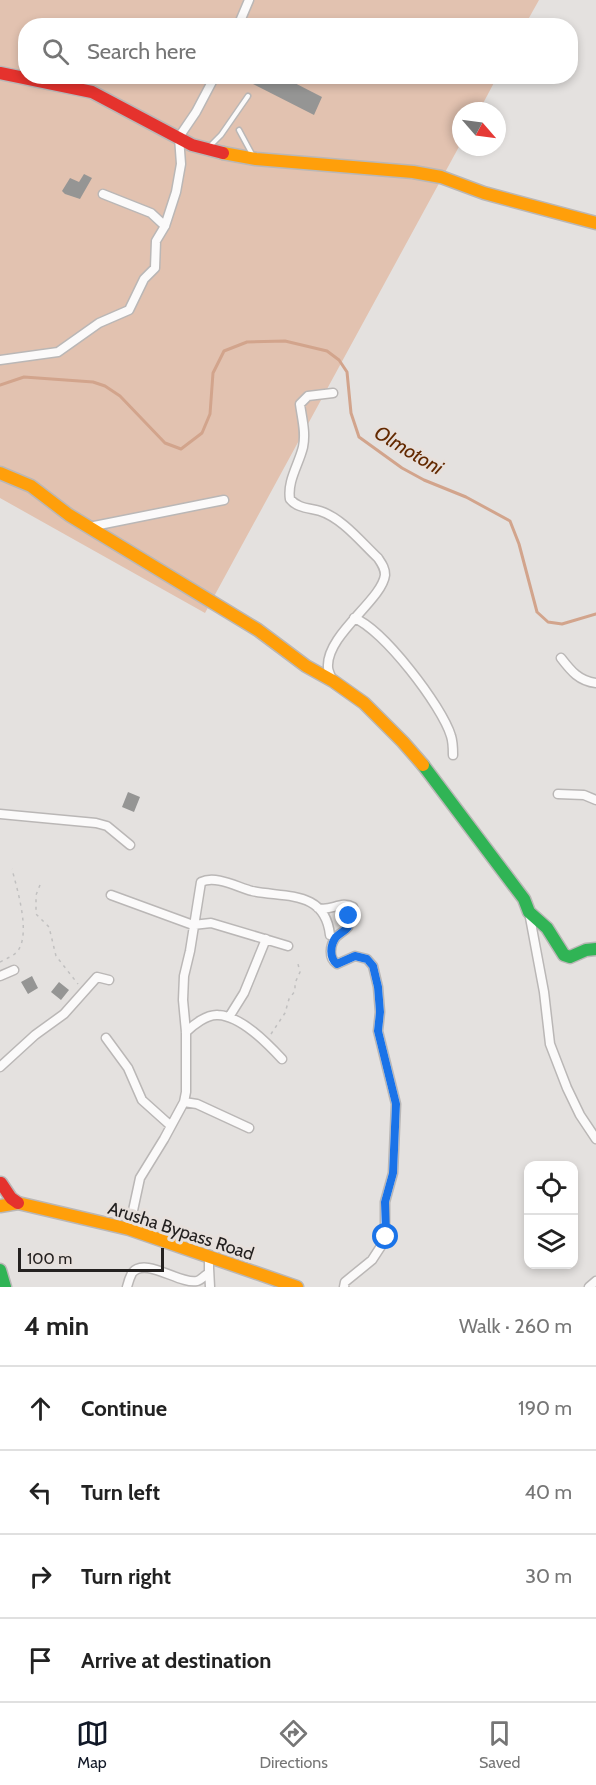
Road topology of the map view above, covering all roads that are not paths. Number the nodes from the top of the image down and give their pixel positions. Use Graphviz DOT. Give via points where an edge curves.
graph roads {
  1 [pos="249,0"];
  2 [pos="241,18"];
  3 [pos="0,73"];
  4 [pos="18,77"];
  5 [pos="51,84"];
  6 [pos="211,84"];
  7 [pos="248,96"];
  8 [pos="239,130"];
  9 [pos="179,137"];
  10 [pos="206,150"];
  11 [pos="256,159"];
  12 [pos="103,194"];
  13 [pos="596,223"];
  14 [pos="165,226"];
  15 [pos="0,360"];
  16 [pos="333,393"];
  17 [pos="0,473"];
  18 [pos="224,500"];
  19 [pos="88,527"];
  20 [pos="354,618"];
  21 [pos="561,658"];
  22 [pos="333,681"];
  23 [pos="596,683"];
  24 [pos="453,755"];
  25 [pos="558,794"];
  26 [pos="596,800"];
  27 [pos="0,814"];
  28 [pos="130,845"];
  29 [pos="111,895"];
  30 [pos="318,908"];
  31 [pos="529,912"];
  32 [pos="193,925"];
  33 [pos="330,935"];
  34 [pos="266,939"];
  35 [pos="288,946"];
  36 [pos="596,949"];
  37 [pos="14,970"];
  38 [pos="0,976"];
  39 [pos="109,980"];
  40 [pos="229,1017"];
  41 [pos="186,1032"];
  42 [pos="106,1038"];
  43 [pos="282,1059"];
  44 [pos="0,1067"];
  45 [pos="184,1102"];
  46 [pos="171,1126"];
  47 [pos="249,1128"];
  48 [pos="596,1139"];
  49 [pos="0,1184"];
  50 [pos="18,1203"];
  51 [pos="0,1206"];
  52 [pos="129,1229"];
  53 [pos="209,1258"];
  54 [pos="0,1270"];
  55 [pos="596,1281"];
  56 [pos="188,1284"];
  57 [pos="5,1287"];
  58 [pos="127,1287"];
  59 [pos="210,1287"];
  60 [pos="297,1287"];
  61 [pos="344,1287"];
  62 [pos="589,1287"];
  1 -- 2 [label="street"];
  3 -- 4 [label="street"];
  5 -- 9 [label="street" via="92,93"];
  6 -- 9 [label="street"];
  7 -- 10 [label="lane"];
  8 -- 11 [label="lane"];
  9 -- 10 [label="street"];
  9 -- 14 [label="street" via="181,164"];
  10 -- 11 [label="street"];
  11 -- 13 [label="street" via="441,177 484,193"];
  12 -- 14 [label="street" via="151,213"];
  14 -- 15 [label="street" via="156,241 155,268 144,279 129,310 99,323 58,352"];
  16 -- 20 [label="street" via="308,396 300,404 304,437 290,494 296,505 336,518 383,564 385,574 380,588"];
  17 -- 19 [label="street" via="32,486"];
  18 -- 19 [label="street"];
  19 -- 22 [label="street" via="258,630"];
  20 -- 22 [label="street" via="328,660"];
  20 -- 24 [label="street" via="368,626 405,664 444,722 451,736"];
  21 -- 23 [label="street" via="583,681"];
  22 -- 31 [label="street" via="364,703 438,783 524,898"];
  25 -- 26 [label="street" via="584,795"];
  27 -- 28 [label="street" via="96,823 107,826"];
  29 -- 32 [label="street"];
  30 -- 32 [label="street" via="297,896 205,880 199,888"];
  30 -- 33 [label="street"];
  30 -- 61 [label="street" via="345,904 353,907 348,927 331,947 332,957 337,964 359,956 373,966 380,1012 378,1031 396,1104 393,1173 385,1202 385,1240 372,1260"];
  31 -- 36 [label="street" via="548,928 564,955 570,957"];
  31 -- 48 [label="street" via="550,1044 580,1115"];
  32 -- 34 [label="street" via="211,923"];
  32 -- 41 [label="street" via="184,976"];
  34 -- 35 [label="street"];
  34 -- 40 [label="street" via="244,993"];
  37 -- 38 [label="street"];
  39 -- 44 [label="street" via="97,977 63,1014"];
  40 -- 41 [label="street" via="215,1015"];
  40 -- 43 [label="street" via="249,1029"];
  41 -- 45 [label="street"];
  42 -- 46 [label="street" via="128,1068 142,1100"];
  45 -- 46 [label="street"];
  45 -- 47 [label="street"];
  46 -- 52 [label="street" via="140,1178"];
  49 -- 50 [label="street"];
  50 -- 51 [label="street"];
  50 -- 52 [label="street, Arusha Bypass Road"];
  52 -- 53 [label="street, Arusha Bypass Road"];
  53 -- 56 [label="street" via="209,1273"];
  53 -- 59 [label="street"];
  53 -- 60 [label="street, Arusha Bypass Road"];
  54 -- 57 [label="street"];
  55 -- 62 [label="street"];
  56 -- 58 [label="street" via="145,1268 132,1274"];
}
